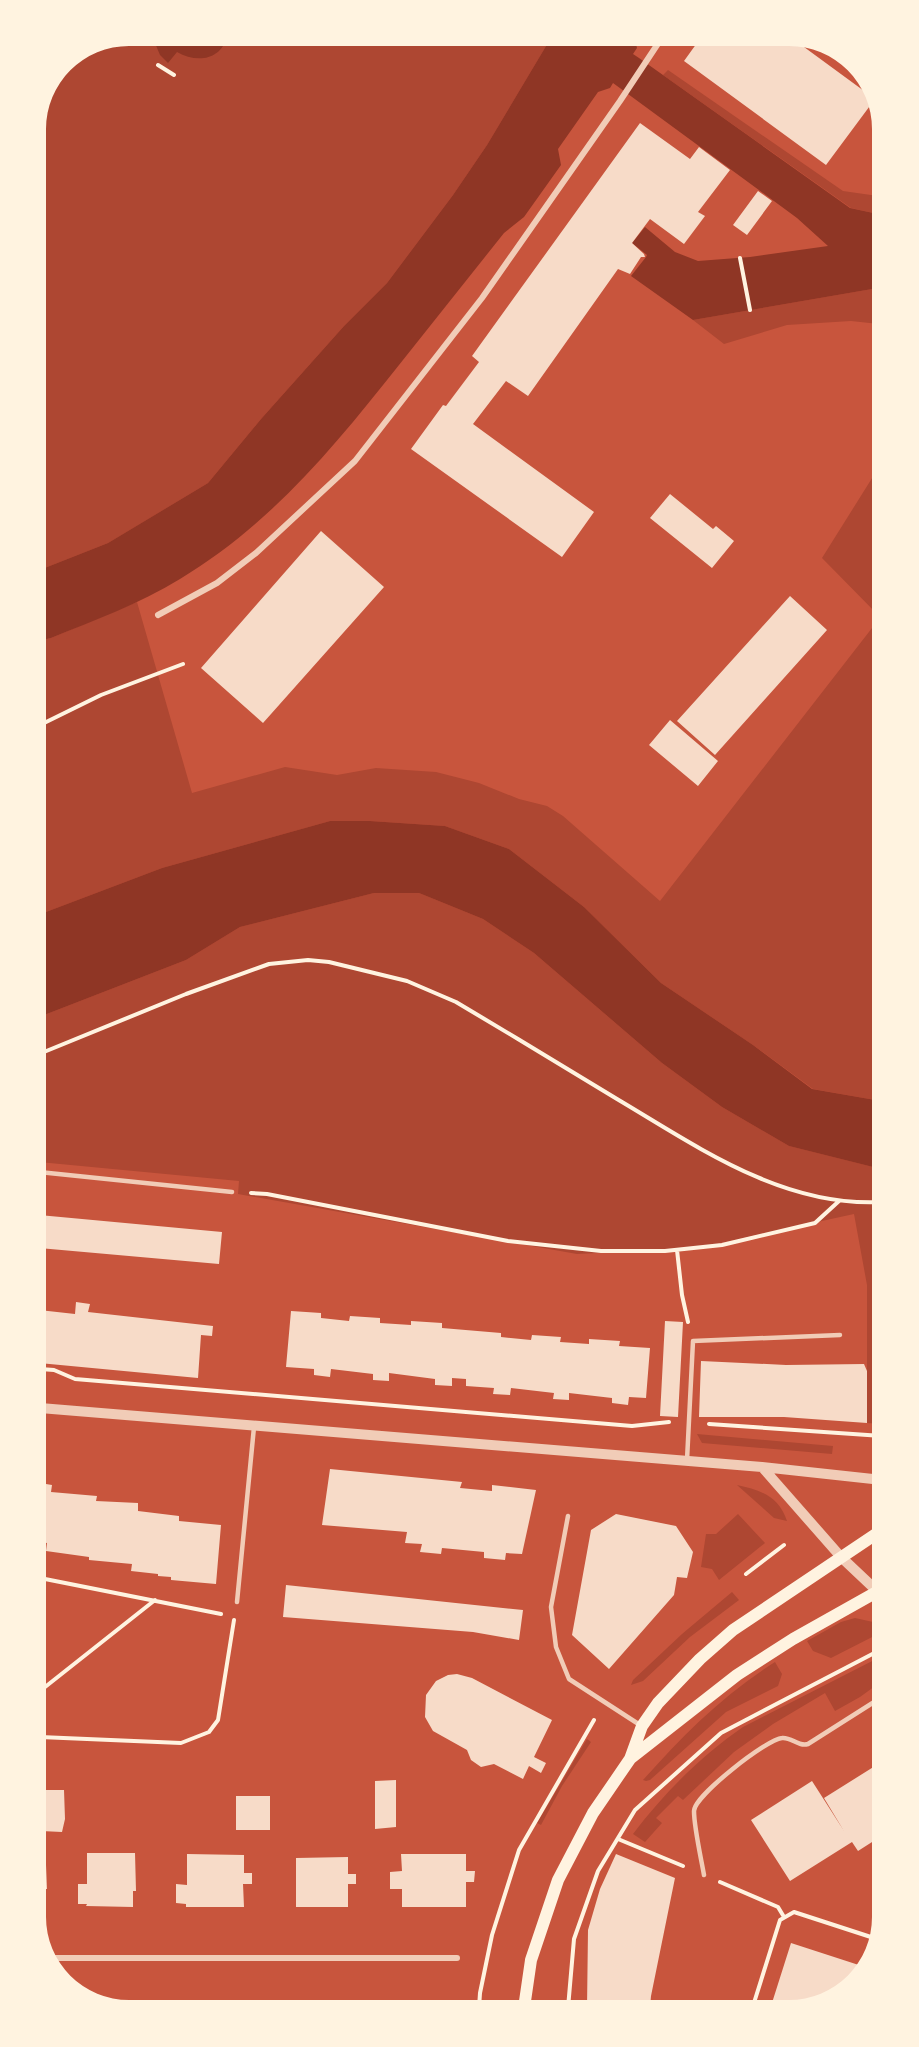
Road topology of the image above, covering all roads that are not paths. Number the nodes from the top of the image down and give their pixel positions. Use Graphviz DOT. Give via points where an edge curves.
graph roads {
  1 [pos="656,47"];
  2 [pos="158,615"];
  3 [pos="46,1173"];
  4 [pos="232,1192"];
  5 [pos="840,1335"];
  6 [pos="46,1409"];
  7 [pos="254,1427"];
  8 [pos="687,1462"];
  9 [pos="762,1467"];
  10 [pos="872,1479"];
  11 [pos="568,1516"];
  12 [pos="872,1537"];
  13 [pos="841,1557"];
  14 [pos="872,1585"];
  15 [pos="872,1596"];
  16 [pos="237,1602"];
  17 [pos="872,1703"];
  18 [pos="642,1726"];
  19 [pos="630,1759"];
  20 [pos="704,1875"];
  21 [pos="57,1958"];
  22 [pos="458,1958"];
  23 [pos="525,2000"];
  1 -- 2 [label="street" via="482,298 355,461 233,571"];
  3 -- 4 [label="lane"];
  5 -- 8 [label="lane" via="693,1341"];
  6 -- 7 [label="street"];
  7 -- 8 [label="street"];
  7 -- 16 [label="lane"];
  8 -- 9 [label="street"];
  9 -- 10 [label="street"];
  9 -- 13 [label="street"];
  11 -- 18 [label="lane" via="551,1607 555,1647 569,1679"];
  12 -- 13 [label="main road"];
  13 -- 14 [label="street"];
  13 -- 18 [label="main road" via="733,1630 672,1688"];
  15 -- 19 [label="main road" via="737,1675"];
  17 -- 20 [label="lane" via="808,1744 778,1740 740,1762 699,1799 694,1810"];
  18 -- 19 [label="main road"];
  19 -- 23 [label="main road" via="592,1813 558,1880 531,1960"];
  21 -- 22 [label="street"];
}
